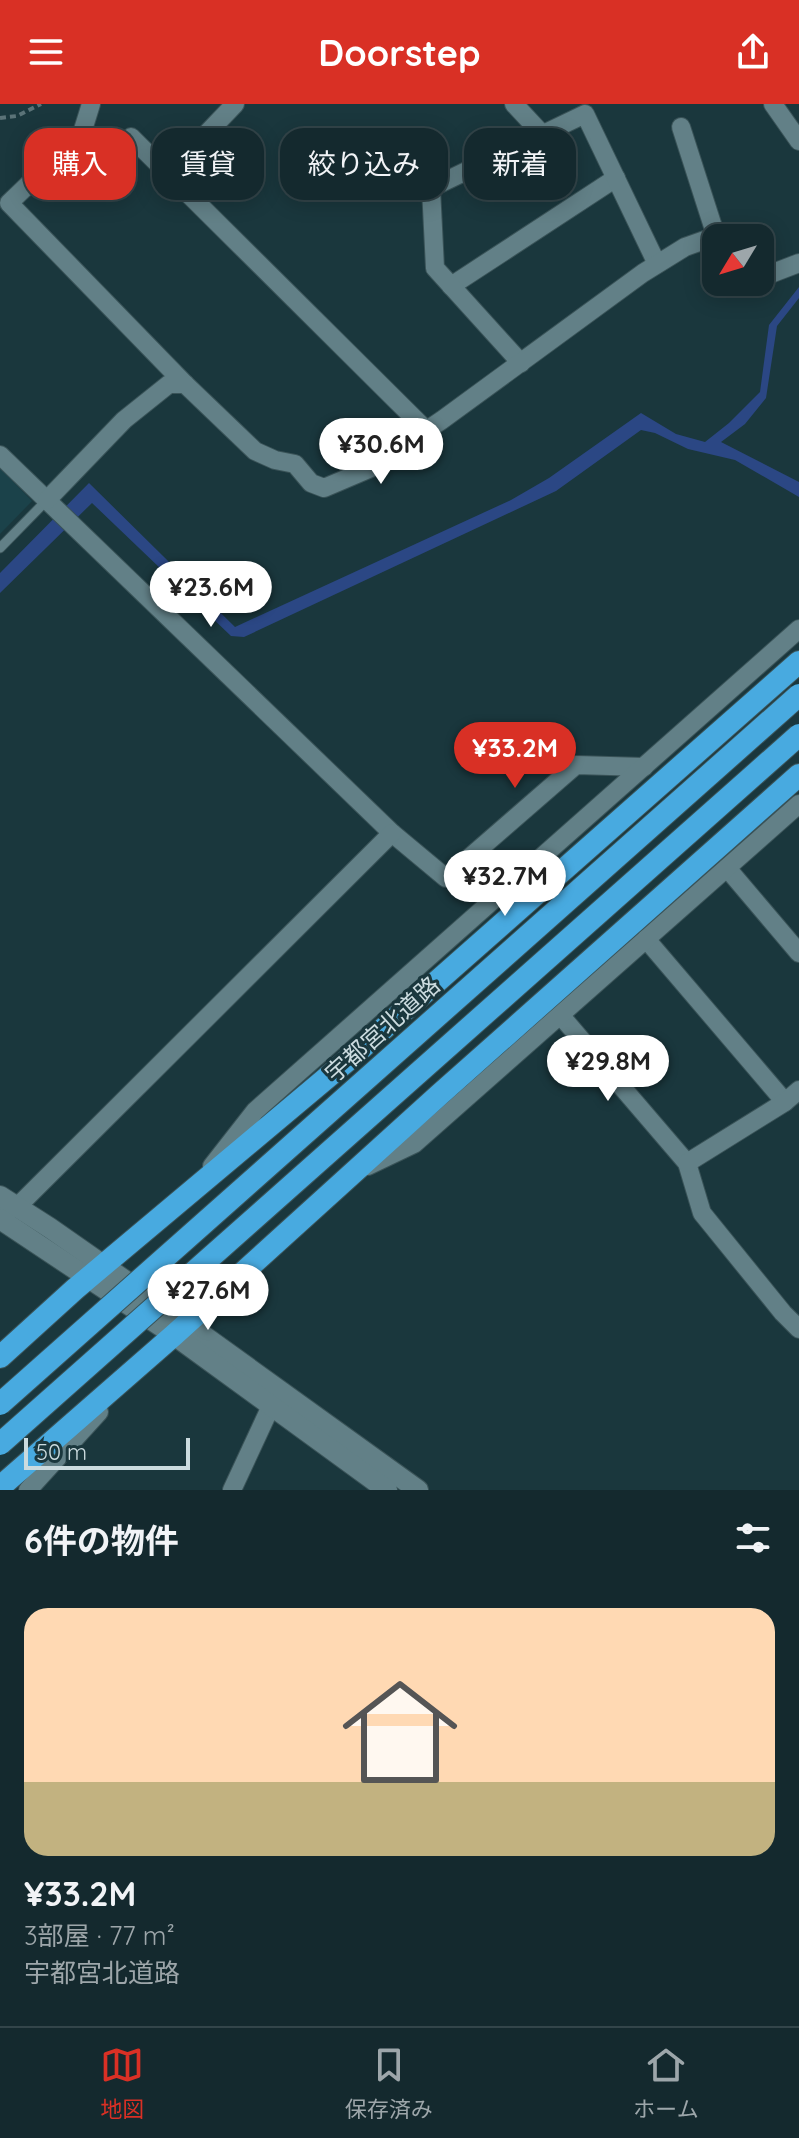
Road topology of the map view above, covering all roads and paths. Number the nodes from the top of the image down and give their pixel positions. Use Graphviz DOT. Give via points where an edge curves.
graph roads {
  1 [pos="41,104"];
  2 [pos="91,104"];
  3 [pos="235,104"];
  4 [pos="514,104"];
  5 [pos="773,104"];
  6 [pos="0,118"];
  7 [pos="681,127"];
  8 [pos="212,128"];
  9 [pos="536,128"];
  10 [pos="555,128"];
  11 [pos="799,141"];
  12 [pos="136,142"];
  13 [pos="152,158"];
  14 [pos="464,172"];
  15 [pos="616,178"];
  16 [pos="194,200"];
  17 [pos="712,224"];
  18 [pos="702,242"];
  19 [pos="799,263"];
  20 [pos="657,264"];
  21 [pos="774,273"];
  22 [pos="451,286"];
  23 [pos="521,363"];
  24 [pos="185,384"];
  25 [pos="426,430"];
  26 [pos="0,455"];
  27 [pos="47,500"];
  28 [pos="0,548"];
  29 [pos="799,629"];
  30 [pos="799,662"];
  31 [pos="799,695"];
  32 [pos="799,735"];
  33 [pos="644,767"];
  34 [pos="799,775"];
  35 [pos="799,804"];
  36 [pos="392,833"];
  37 [pos="727,868"];
  38 [pos="646,939"];
  39 [pos="799,953"];
  40 [pos="561,1016"];
  41 [pos="792,1096"];
  42 [pos="687,1163"];
  43 [pos="350,1175"];
  44 [pos="193,1190"];
  45 [pos="4,1209"];
  46 [pos="89,1278"];
  47 [pos="180,1329"];
  48 [pos="799,1329"];
  49 [pos="0,1348"];
  50 [pos="0,1357"];
  51 [pos="146,1359"];
  52 [pos="0,1404"];
  53 [pos="271,1406"];
  54 [pos="0,1444"];
  55 [pos="0,1487"];
  56 [pos="28,1490"];
  57 [pos="232,1490"];
  58 [pos="387,1490"];
  59 [pos="418,1490"];
  1 -- 6 [label="path"];
  2 -- 24 [label="street" via="82,133 9,203"];
  3 -- 8 [label="street"];
  4 -- 9 [label="street"];
  5 -- 11 [label="street"];
  7 -- 17 [label="street"];
  10 -- 15 [label="street" via="585,114"];
  12 -- 13 [label="street"];
  14 -- 22 [label="street" via="431,188 435,268"];
  15 -- 20 [label="street"];
  15 -- 22 [label="street"];
  16 -- 25 [label="street"];
  18 -- 20 [label="street"];
  19 -- 21 [label="street"];
  20 -- 23 [label="street"];
  22 -- 23 [label="street"];
  23 -- 25 [label="street"];
  24 -- 25 [label="street" via="255,451 295,464 311,483 324,488 371,468"];
  24 -- 27 [label="street" via="169,384 124,420"];
  26 -- 27 [label="street"];
  27 -- 28 [label="lane"];
  27 -- 36 [label="street"];
  29 -- 33 [label="street"];
  30 -- 44 [label="highway"];
  31 -- 52 [label="highway, 宇都宮北道路, bridge"];
  32 -- 54 [label="highway, bridge"];
  33 -- 36 [label="street" via="576,765 446,878"];
  33 -- 44 [label="street" via="255,1111"];
  34 -- 43 [label="highway"];
  35 -- 37 [label="street"];
  36 -- 45 [label="street"];
  37 -- 38 [label="street"];
  37 -- 39 [label="street"];
  38 -- 40 [label="street"];
  38 -- 41 [label="street"];
  40 -- 42 [label="street"];
  40 -- 43 [label="street" via="414,1144"];
  41 -- 42 [label="street"];
  42 -- 48 [label="street" via="702,1213"];
  43 -- 47 [label="highway"];
  44 -- 46 [label="highway"];
  45 -- 46 [label="street"];
  46 -- 47 [label="street"];
  46 -- 49 [label="street"];
  46 -- 50 [label="highway"];
  47 -- 51 [label="highway"];
  47 -- 53 [label="street"];
  47 -- 59 [label="street"];
  51 -- 55 [label="highway"];
  51 -- 56 [label="street"];
  53 -- 57 [label="street"];
  53 -- 58 [label="street"];
}
